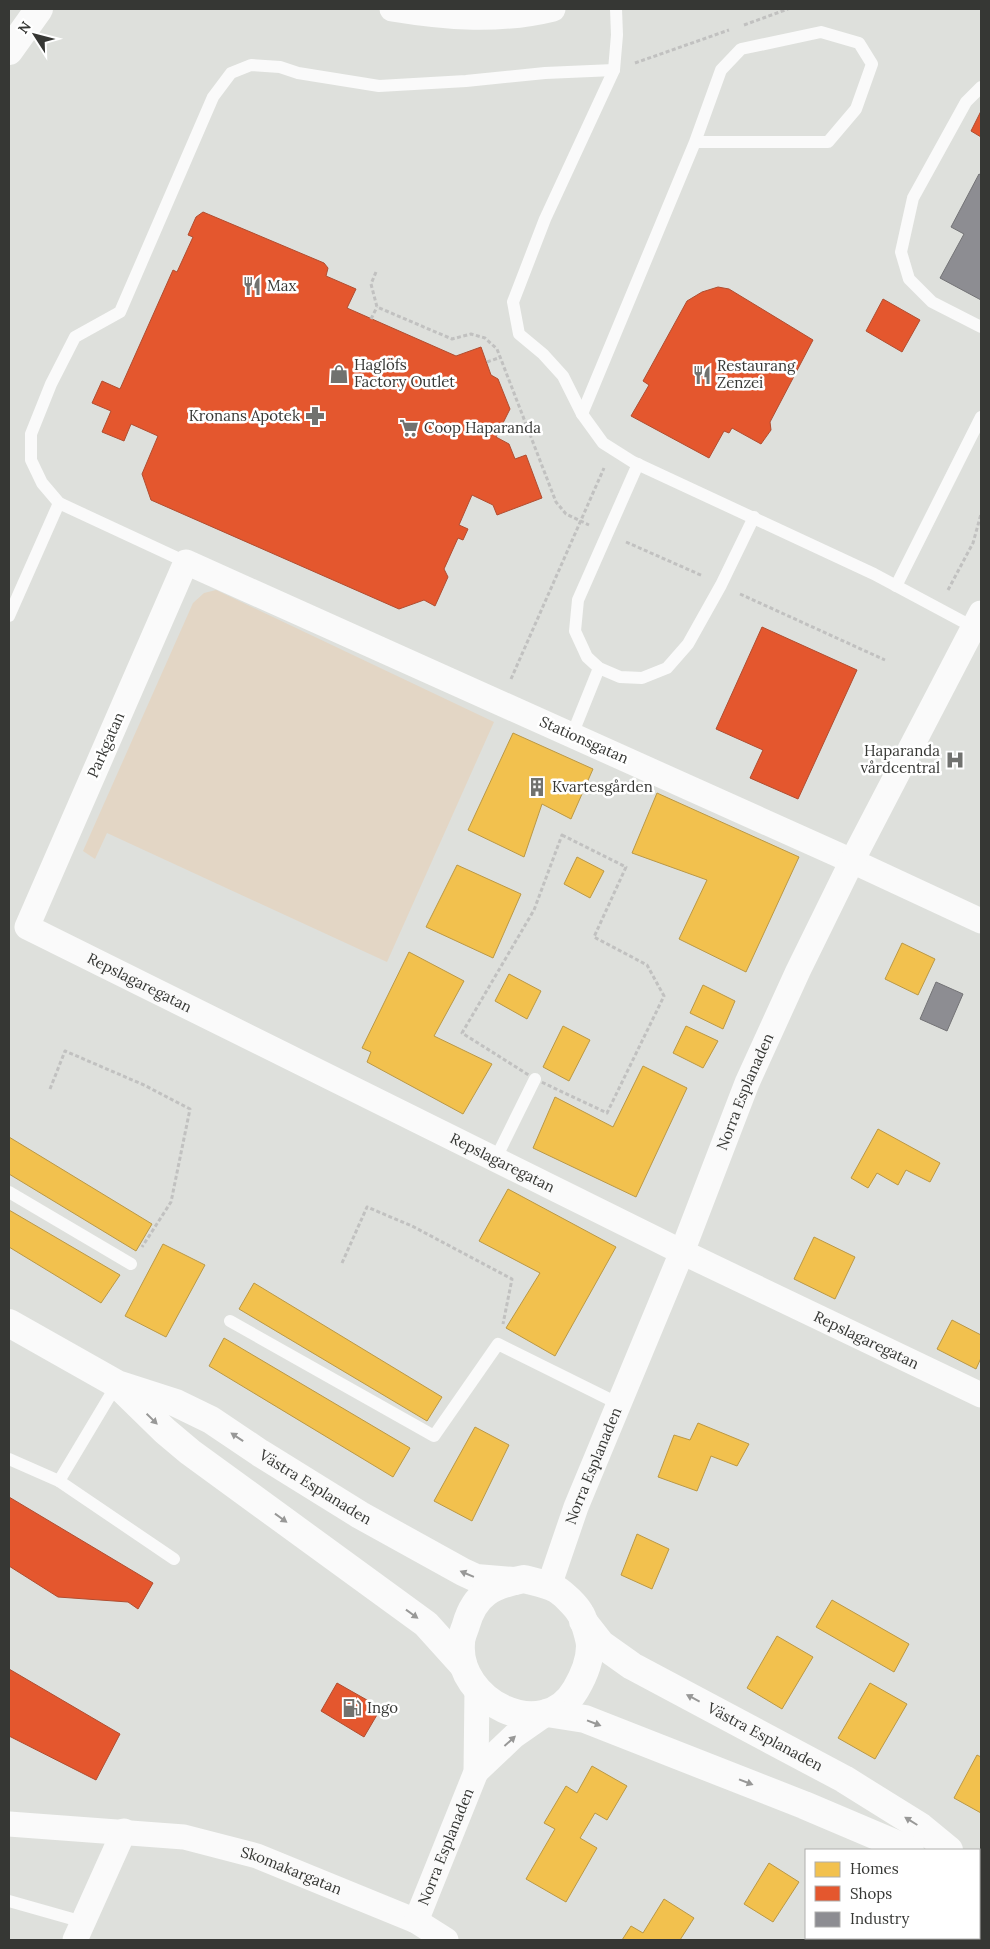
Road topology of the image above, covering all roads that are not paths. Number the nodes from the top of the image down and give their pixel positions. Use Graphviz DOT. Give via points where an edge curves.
graph roads {
  1 [pos="39,9"];
  2 [pos="392,9"];
  3 [pos="553,9"];
  4 [pos="616,9"];
  5 [pos="9,51"];
  6 [pos="614,70"];
  7 [pos="981,87"];
  8 [pos="695,142"];
  9 [pos="981,327"];
  10 [pos="582,414"];
  11 [pos="981,417"];
  12 [pos="638,464"];
  13 [pos="59,503"];
  14 [pos="754,517"];
  15 [pos="186,562"];
  16 [pos="896,586"];
  17 [pos="9,616"];
  18 [pos="977,620"];
  19 [pos="599,668"];
  20 [pos="572,735"];
  21 [pos="852,860"];
  22 [pos="981,921"];
  23 [pos="26,927"];
  24 [pos="535,1079"];
  25 [pos="495,1160"];
  26 [pos="9,1192"];
  27 [pos="682,1252"];
  28 [pos="131,1264"];
  29 [pos="230,1321"];
  30 [pos="9,1324"];
  31 [pos="117,1384"];
  32 [pos="981,1396"];
  33 [pos="619,1404"];
  34 [pos="9,1459"];
  35 [pos="59,1481"];
  36 [pos="174,1559"];
  37 [pos="514,1581"];
  38 [pos="549,1586"];
  39 [pos="583,1621"];
  40 [pos="464,1665"];
  41 [pos="477,1690"];
  42 [pos="547,1713"];
  43 [pos="476,1772"];
  44 [pos="9,1824"];
  45 [pos="124,1831"];
  46 [pos="908,1849"];
  47 [pos="949,1849"];
  48 [pos="9,1901"];
  49 [pos="416,1921"];
  50 [pos="79,1931"];
  51 [pos="446,1940"];
  1 -- 5 [label="main road"];
  2 -- 3 [label="street" via="480,18 509,17"];
  4 -- 6 [label="lane"];
  6 -- 10 [label="lane" via="546,219 513,302 519,334 563,376"];
  6 -- 13 [label="lane" via="379,86 280,67 251,65 231,73 213,97 120,312 75,337 31,434 31,460 42,483"];
  7 -- 9 [label="lane" via="966,102 913,198 901,252 909,279 932,302"];
  8 -- 8 [label="lane" via="828,142 856,109 872,64 859,43 821,32 741,49 721,70"];
  8 -- 10 [label="lane"];
  10 -- 12 [label="lane" via="604,443"];
  11 -- 16 [label="lane"];
  12 -- 14 [label="lane"];
  12 -- 19 [label="lane" via="578,600 575,631 587,657"];
  13 -- 15 [label="lane"];
  13 -- 17 [label="lane"];
  14 -- 16 [label="lane"];
  14 -- 19 [label="lane" via="688,644 667,668 642,678 620,676"];
  15 -- 20 [label="street, Stationsgatan"];
  15 -- 23 [label="street, Parkgatan"];
  16 -- 18 [label="lane" via="938,608"];
  18 -- 21 [label="street, Norra Esplanaden"];
  19 -- 20 [label="lane"];
  20 -- 21 [label="street, Stationsgatan"];
  21 -- 22 [label="street, Stationsgatan"];
  21 -- 27 [label="street, Norra Esplanaden" via="747,1084"];
  23 -- 25 [label="street, Repslagaregatan"];
  24 -- 25 [label="lane"];
  25 -- 27 [label="street, Repslagaregatan"];
  26 -- 28 [label="lane"];
  27 -- 32 [label="street, Repslagaregatan"];
  27 -- 33 [label="street, Norra Esplanaden"];
  29 -- 33 [label="lane" via="434,1436 498,1344"];
  30 -- 31 [label="main road, Västra Esplanaden"];
  31 -- 35 [label="lane"];
  37 -- 31 [label="main road, Västra Esplanaden, one-way" via="476,1578 463,1572 360,1515 211,1420 176,1403"];
  31 -- 40 [label="main road, Västra Esplanaden, one-way" via="190,1452 426,1624"];
  33 -- 38 [label="street, Norra Esplanaden" via="576,1507"];
  34 -- 35 [label="lane"];
  35 -- 36 [label="lane"];
  37 -- 38 [label="main road" via="524,1579"];
  37 -- 40 [label="main road" via="499,1584 478,1600 469,1614 461,1643"];
  38 -- 39 [label="main road" via="564,1596 581,1614"];
  39 -- 42 [label="main road" via="590,1645 583,1677 571,1699"];
  47 -- 39 [label="main road, Västra Esplanaden, one-way" via="921,1827 844,1780 632,1666 601,1644"];
  40 -- 41 [label="main road"];
  41 -- 42 [label="main road" via="501,1708 525,1716"];
  41 -- 43 [label="street, Norra Esplanaden"];
  43 -- 42 [label="street, Norra Esplanaden, one-way" via="514,1736"];
  42 -- 46 [label="main road, one-way" via="585,1719"];
  43 -- 49 [label="street, Norra Esplanaden"];
  44 -- 45 [label="street, Skomakargatan"];
  45 -- 49 [label="street, Skomakargatan" via="184,1837 257,1856"];
  45 -- 50 [label="street"];
  48 -- 50 [label="lane"];
  49 -- 51 [label="street, Skomakargatan"];
}
